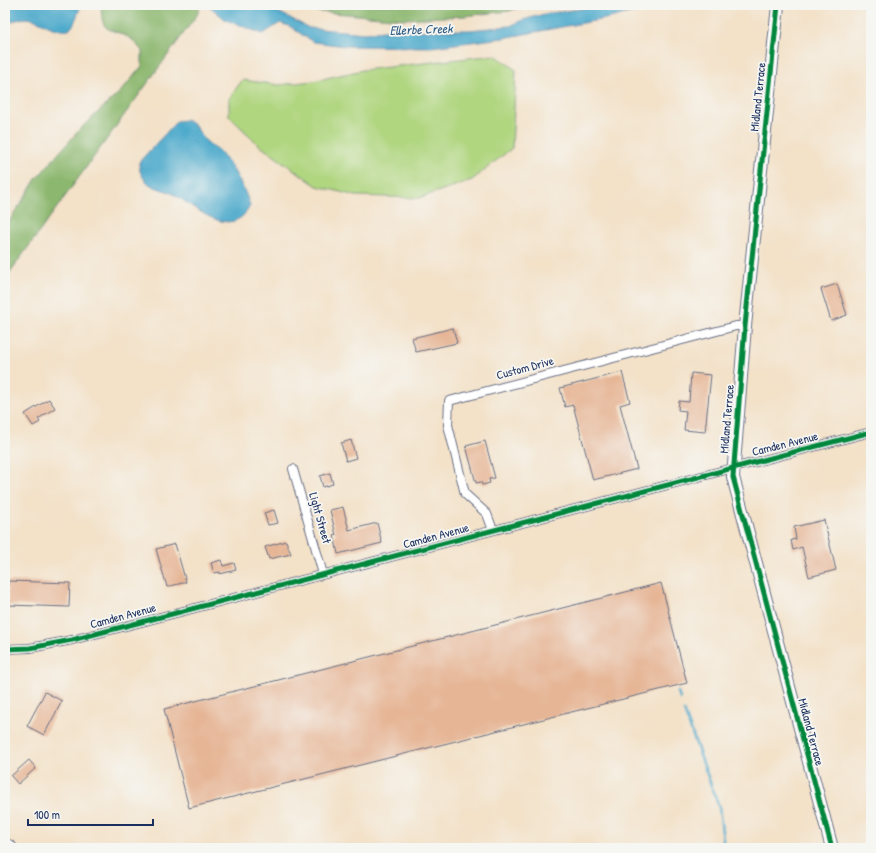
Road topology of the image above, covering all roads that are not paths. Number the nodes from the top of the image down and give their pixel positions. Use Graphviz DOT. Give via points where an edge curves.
graph roads {
  1 [pos="778,5"];
  2 [pos="746,326"];
  3 [pos="871,432"];
  4 [pos="733,467"];
  5 [pos="293,470"];
  6 [pos="493,530"];
  7 [pos="323,574"];
  8 [pos="5,649"];
  9 [pos="5,846"];
  10 [pos="9,848"];
  11 [pos="832,848"];
  1 -- 2 [label="street, Midland Terrace"];
  2 -- 4 [label="street, Midland Terrace"];
  2 -- 6 [label="street, Custom Drive" via="736,326 616,356 448,401 448,424 465,494 487,514"];
  3 -- 4 [label="street, Camden Avenue"];
  4 -- 6 [label="street, Camden Avenue"];
  4 -- 11 [label="street, Midland Terrace" via="741,508"];
  5 -- 7 [label="street, Light Street"];
  6 -- 7 [label="street, Camden Avenue"];
  7 -- 8 [label="street, Camden Avenue" via="57,643"];
  9 -- 10 [label="highway"];
}
